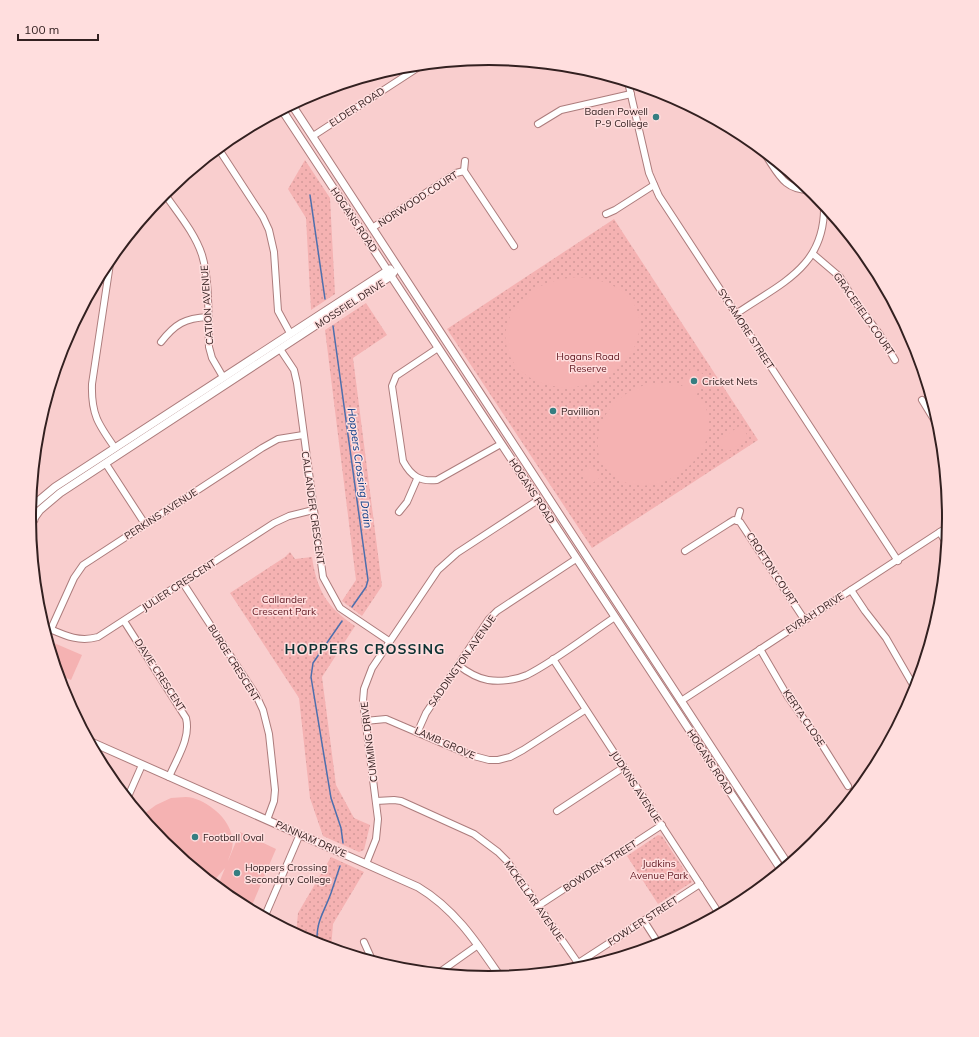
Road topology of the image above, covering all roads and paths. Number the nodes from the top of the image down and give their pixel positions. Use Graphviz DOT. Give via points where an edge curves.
graph roads {
  1 [pos="411,72"];
  2 [pos="629,87"];
  3 [pos="631,94"];
  4 [pos="295,109"];
  5 [pos="285,114"];
  6 [pos="538,124"];
  7 [pos="312,136"];
  8 [pos="304,142"];
  9 [pos="221,153"];
  10 [pos="465,161"];
  11 [pos="770,163"];
  12 [pos="464,171"];
  13 [pos="654,185"];
  14 [pos="801,189"];
  15 [pos="168,199"];
  16 [pos="825,213"];
  17 [pos="606,214"];
  18 [pos="372,228"];
  19 [pos="514,246"];
  20 [pos="813,254"];
  21 [pos="398,267"];
  22 [pos="387,270"];
  23 [pos="109,273"];
  24 [pos="391,276"];
  25 [pos="736,314"];
  26 [pos="208,317"];
  27 [pos="290,333"];
  28 [pos="295,340"];
  29 [pos="161,342"];
  30 [pos="276,342"];
  31 [pos="438,348"];
  32 [pos="280,349"];
  33 [pos="895,360"];
  34 [pos="223,377"];
  35 [pos="228,383"];
  36 [pos="922,400"];
  37 [pos="931,414"];
  38 [pos="303,435"];
  39 [pos="502,444"];
  40 [pos="115,448"];
  41 [pos="119,455"];
  42 [pos="101,457"];
  43 [pos="106,464"];
  44 [pos="417,479"];
  45 [pos="547,495"];
  46 [pos="538,500"];
  47 [pos="37,503"];
  48 [pos="313,510"];
  49 [pos="740,511"];
  50 [pos="399,512"];
  51 [pos="36,515"];
  52 [pos="738,521"];
  53 [pos="145,524"];
  54 [pos="943,530"];
  55 [pos="940,532"];
  56 [pos="574,535"];
  57 [pos="942,536"];
  58 [pos="567,545"];
  59 [pos="685,551"];
  60 [pos="576,558"];
  61 [pos="898,561"];
  62 [pos="183,583"];
  63 [pos="851,590"];
  64 [pos="615,617"];
  65 [pos="804,620"];
  66 [pos="124,621"];
  67 [pos="51,629"];
  68 [pos="389,641"];
  69 [pos="760,649"];
  70 [pos="553,659"];
  71 [pos="458,665"];
  72 [pos="912,683"];
  73 [pos="682,701"];
  74 [pos="674,707"];
  75 [pos="585,710"];
  76 [pos="365,721"];
  77 [pos="418,731"];
  78 [pos="97,746"];
  79 [pos="142,765"];
  80 [pos="624,768"];
  81 [pos="169,777"];
  82 [pos="848,786"];
  83 [pos="129,794"];
  84 [pos="376,801"];
  85 [pos="557,812"];
  86 [pos="267,820"];
  87 [pos="662,826"];
  88 [pos="300,834"];
  89 [pos="786,861"];
  90 [pos="366,864"];
  91 [pos="779,867"];
  92 [pos="700,884"];
  93 [pos="538,906"];
  94 [pos="717,910"];
  95 [pos="266,913"];
  96 [pos="644,921"];
  97 [pos="656,940"];
  98 [pos="364,942"];
  99 [pos="478,945"];
  100 [pos="371,957"];
  101 [pos="578,963"];
  102 [pos="443,969"];
  103 [pos="497,972"];
  1 -- 7 [label="street, ELDER ROAD"];
  2 -- 3 [label="street, SYCAMORE STREET"];
  3 -- 6 [label="street" via="555,112"];
  3 -- 13 [label="street, SYCAMORE STREET"];
  4 -- 7 [label="street, HOGANS ROAD"];
  5 -- 8 [label="street, HOGANS ROAD"];
  7 -- 8 [label="street"];
  7 -- 18 [label="street, HOGANS ROAD"];
  8 -- 22 [label="street, HOGANS ROAD"];
  9 -- 27 [label="street" via="269,230 274,252 278,311"];
  10 -- 12 [label="street, NORWOOD COURT"];
  11 -- 14 [label="street" via="790,186"];
  12 -- 18 [label="street, NORWOOD COURT" via="456,173"];
  12 -- 19 [label="street, NORWOOD COURT"];
  13 -- 17 [label="street"];
  13 -- 25 [label="street, SYCAMORE STREET"];
  15 -- 26 [label="street, CATION AVENUE" via="202,254"];
  16 -- 20 [label="street" via="822,233"];
  18 -- 21 [label="street, HOGANS ROAD"];
  20 -- 25 [label="street" via="789,280"];
  20 -- 33 [label="street, GRACEFIELD COURT" via="840,277"];
  21 -- 22 [label="street, MOSSFIEL DRIVE"];
  21 -- 24 [label="street, MOSSFIEL DRIVE"];
  21 -- 45 [label="street, HOGANS ROAD"];
  22 -- 24 [label="street, HOGANS ROAD"];
  22 -- 27 [label="street, MOSSFIEL DRIVE"];
  23 -- 40 [label="street" via="91,399 97,421"];
  24 -- 28 [label="street, MOSSFIEL DRIVE"];
  24 -- 31 [label="street, HOGANS ROAD"];
  25 -- 61 [label="street, SYCAMORE STREET"];
  26 -- 29 [label="street" via="188,319 172,329"];
  26 -- 34 [label="street, CATION AVENUE" via="209,347"];
  27 -- 28 [label="street"];
  27 -- 30 [label="street, MOSSFIEL DRIVE"];
  28 -- 32 [label="street, MOSSFIEL DRIVE"];
  30 -- 32 [label="street"];
  30 -- 34 [label="street, MOSSFIEL DRIVE"];
  31 -- 39 [label="street, HOGANS ROAD"];
  31 -- 44 [label="street" via="396,376 392,386 403,461 408,471"];
  32 -- 35 [label="street, MOSSFIEL DRIVE"];
  32 -- 38 [label="street, CALLANDER CRESCENT" via="294,370"];
  34 -- 35 [label="street"];
  34 -- 40 [label="street, MOSSFIEL DRIVE"];
  35 -- 41 [label="street, MOSSFIEL DRIVE"];
  36 -- 37 [label="street"];
  38 -- 48 [label="street, CALLANDER CRESCENT"];
  38 -- 53 [label="street, PERKINS AVENUE" via="288,436 270,443"];
  39 -- 44 [label="street" via="437,480"];
  39 -- 46 [label="street, HOGANS ROAD"];
  40 -- 41 [label="street"];
  40 -- 42 [label="street, MOSSFIEL DRIVE"];
  41 -- 43 [label="street, MOSSFIEL DRIVE"];
  42 -- 43 [label="street"];
  42 -- 47 [label="street, MOSSFIEL DRIVE" via="55,487"];
  43 -- 51 [label="street, MOSSFIEL DRIVE" via="60,493"];
  43 -- 53 [label="street"];
  44 -- 50 [label="street" via="407,502"];
  45 -- 46 [label="street"];
  45 -- 56 [label="street, HOGANS ROAD"];
  46 -- 58 [label="street, HOGANS ROAD"];
  46 -- 68 [label="street, CUMMING DRIVE" via="447,562 430,580"];
  48 -- 62 [label="street, JULIER CRESCENT" via="274,523"];
  48 -- 68 [label="street, CALLANDER CRESCENT" via="323,577 332,595 340,608"];
  49 -- 52 [label="street"];
  52 -- 59 [label="street" via="729,523"];
  52 -- 65 [label="street, CROFTON COURT" via="747,530"];
  53 -- 67 [label="street, PERKINS AVENUE" via="80,569"];
  54 -- 55 [label="street, EVRAH DRIVE"];
  55 -- 57 [label="street"];
  55 -- 61 [label="street, EVRAH DRIVE"];
  56 -- 58 [label="street"];
  56 -- 73 [label="street, HOGANS ROAD"];
  58 -- 60 [label="street, HOGANS ROAD"];
  60 -- 64 [label="street, HOGANS ROAD"];
  60 -- 71 [label="street, SADDINGTON AVENUE" via="497,611"];
  61 -- 63 [label="street, EVRAH DRIVE"];
  62 -- 66 [label="street, JULIER CRESCENT"];
  62 -- 86 [label="street, BURGE CRESCENT" via="256,695 263,710 269,734 275,790"];
  63 -- 65 [label="street, EVRAH DRIVE"];
  63 -- 72 [label="street" via="886,638"];
  64 -- 70 [label="street"];
  64 -- 74 [label="street, HOGANS ROAD"];
  65 -- 69 [label="street, EVRAH DRIVE"];
  66 -- 67 [label="street, JULIER CRESCENT" via="103,635 91,639 70,638"];
  66 -- 81 [label="street, DAVIE CRESCENT" via="186,718 187,736"];
  68 -- 76 [label="street, CUMMING DRIVE" via="367,678 363,701"];
  69 -- 73 [label="street, EVRAH DRIVE"];
  69 -- 82 [label="street, KERTA CLOSE" via="788,697"];
  70 -- 71 [label="street" via="526,675 508,680 480,678"];
  70 -- 75 [label="street, JUDKINS AVENUE"];
  71 -- 77 [label="street, SADDINGTON AVENUE" via="426,713"];
  73 -- 74 [label="street"];
  73 -- 89 [label="street, HOGANS ROAD"];
  74 -- 91 [label="street, HOGANS ROAD"];
  75 -- 77 [label="street, LAMB GROVE" via="523,750 498,760 470,755"];
  75 -- 80 [label="street, JUDKINS AVENUE"];
  76 -- 77 [label="street, LAMB GROVE" via="386,719"];
  76 -- 84 [label="street, CUMMING DRIVE"];
  78 -- 79 [label="street, PANNAM DRIVE"];
  79 -- 81 [label="street, PANNAM DRIVE"];
  79 -- 83 [label="street"];
  80 -- 85 [label="street"];
  80 -- 87 [label="street, JUDKINS AVENUE"];
  81 -- 86 [label="street, PANNAM DRIVE"];
  84 -- 90 [label="street, CUMMING DRIVE" via="376,839"];
  84 -- 93 [label="street, MCKELLAR AVENUE" via="401,801 488,843 507,861"];
  86 -- 88 [label="street, PANNAM DRIVE"];
  87 -- 92 [label="street, JUDKINS AVENUE"];
  87 -- 93 [label="street, BOWDEN STREET"];
  88 -- 90 [label="street, PANNAM DRIVE"];
  88 -- 95 [label="street"];
  90 -- 99 [label="street, PANNAM DRIVE" via="430,894 462,923"];
  92 -- 94 [label="street, JUDKINS AVENUE"];
  92 -- 96 [label="street, FOWLER STREET"];
  93 -- 101 [label="street, MCKELLAR AVENUE"];
  96 -- 97 [label="street"];
  96 -- 101 [label="street, FOWLER STREET"];
  98 -- 100 [label="street"];
  99 -- 102 [label="street"];
  99 -- 103 [label="street, PANNAM DRIVE"];
}
